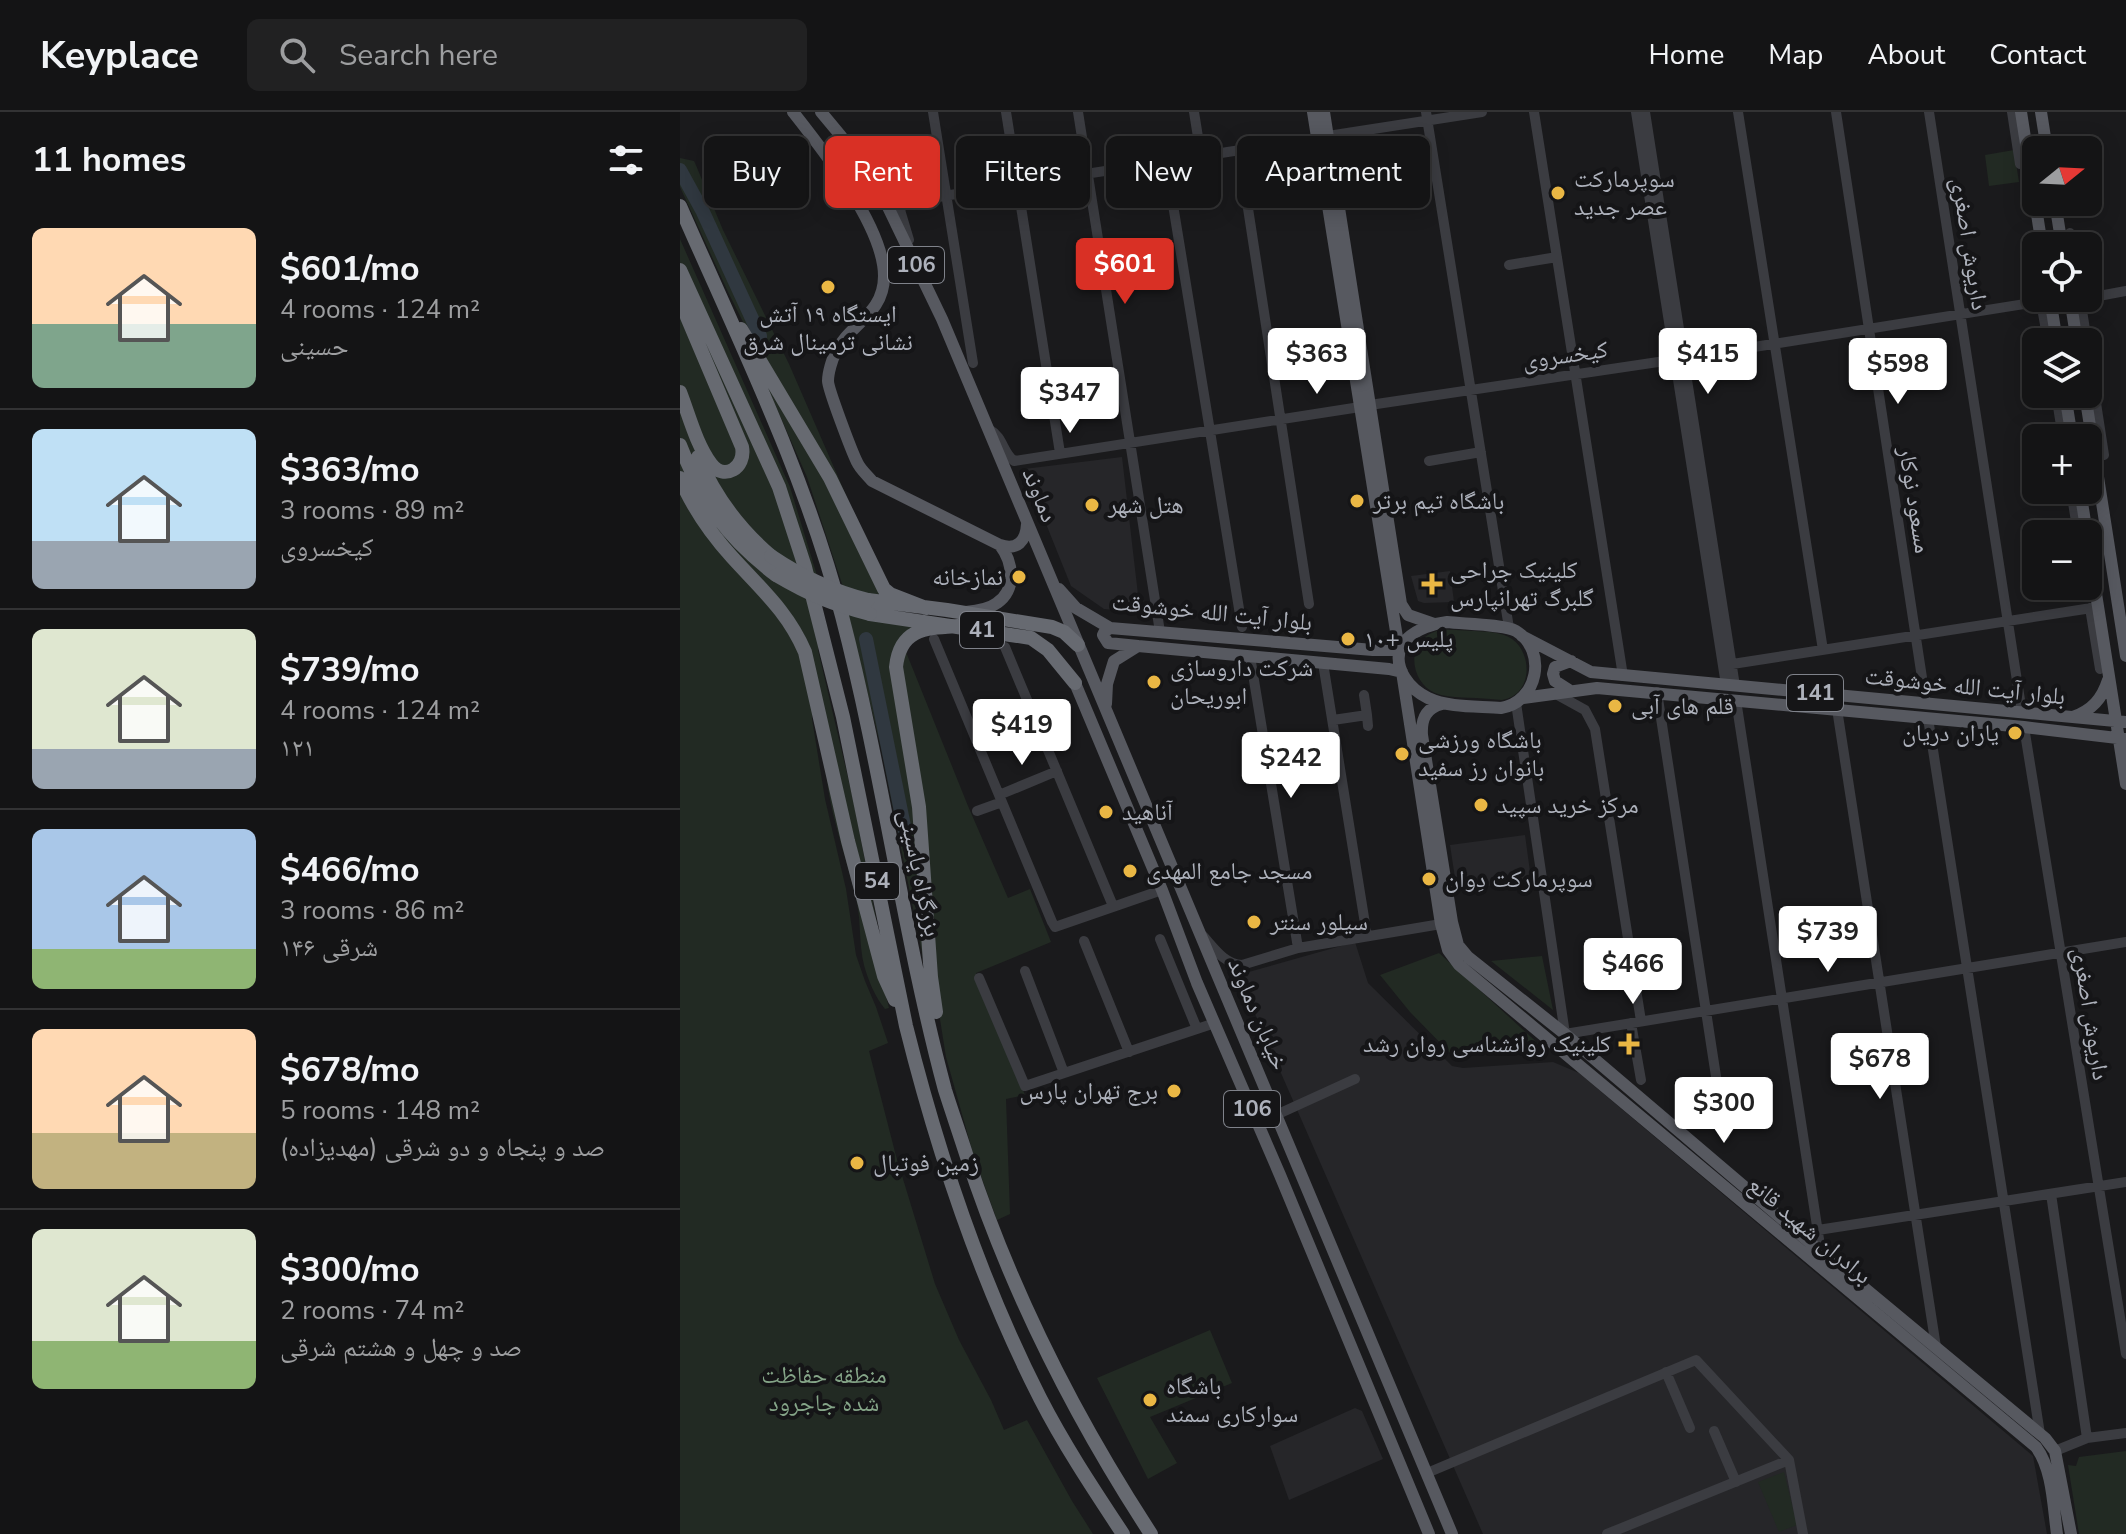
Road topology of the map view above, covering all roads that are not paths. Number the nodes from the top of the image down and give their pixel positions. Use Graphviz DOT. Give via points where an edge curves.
graph roads {
  1 [pos="793,112"];
  2 [pos="821,112"];
  3 [pos="933,112"];
  4 [pos="1006,112"];
  5 [pos="1078,112"];
  6 [pos="1194,112"];
  7 [pos="1313,112"];
  8 [pos="1324,112"];
  9 [pos="1482,112"];
  10 [pos="1534,112"];
  11 [pos="1636,112"];
  12 [pos="1645,112"];
  13 [pos="1738,112"];
  14 [pos="1836,112"];
  15 [pos="1929,112"];
  16 [pos="2012,112"];
  17 [pos="2021,112"];
  18 [pos="2041,112"];
  19 [pos="1426,116"];
  20 [pos="1010,136"];
  21 [pos="1081,136"];
  22 [pos="1198,136"];
  23 [pos="1323,136"];
  24 [pos="1323,136"];
  25 [pos="1328,136"];
  26 [pos="2045,136"];
  27 [pos="2020,164"];
  28 [pos="1090,193"];
  29 [pos="956,194"];
  30 [pos="946,196"];
  31 [pos="680,206"];
  32 [pos="1022,208"];
  33 [pos="1174,208"];
  34 [pos="1248,208"];
  35 [pos="1334,208"];
  36 [pos="2040,232"];
  37 [pos="911,255"];
  38 [pos="1557,257"];
  39 [pos="1509,265"];
  40 [pos="680,270"];
  41 [pos="680,290"];
  42 [pos="2126,291"];
  43 [pos="2102,295"];
  44 [pos="720,298"];
  45 [pos="2022,304"];
  46 [pos="1960,314"];
  47 [pos="1869,328"];
  48 [pos="1775,343"];
  49 [pos="1680,359"];
  50 [pos="973,363"];
  51 [pos="1576,374"];
  52 [pos="1470,390"];
  53 [pos="680,395"];
  54 [pos="1365,406"];
  55 [pos="2087,408"];
  56 [pos="2097,408"];
  57 [pos="1280,419"];
  58 [pos="990,430"];
  59 [pos="1210,430"];
  60 [pos="1130,443"];
  61 [pos="680,445"];
  62 [pos="1481,452"];
  63 [pos="1060,453"];
  64 [pos="2104,455"];
  65 [pos="1429,461"];
  66 [pos="680,478"];
  67 [pos="1027,520"];
  68 [pos="1000,545"];
  69 [pos="1045,567"];
  70 [pos="2093,600"];
  71 [pos="2122,603"];
  72 [pos="1309,604"];
  73 [pos="869,607"];
  74 [pos="2094,607"];
  75 [pos="926,608"];
  76 [pos="947,610"];
  77 [pos="1408,615"];
  78 [pos="2008,621"];
  79 [pos="1434,624"];
  80 [pos="958,626"];
  81 [pos="1242,627"];
  82 [pos="1396,627"];
  83 [pos="1110,628"];
  84 [pos="1509,628"];
  85 [pos="1160,632"];
  86 [pos="1916,635"];
  87 [pos="1522,636"];
  88 [pos="934,639"];
  89 [pos="1078,645"];
  90 [pos="1138,646"];
  91 [pos="1005,647"];
  92 [pos="1399,650"];
  93 [pos="1823,650"];
  94 [pos="1250,656"];
  95 [pos="2126,656"];
  96 [pos="1571,661"];
  97 [pos="1323,663"];
  98 [pos="1728,665"];
  99 [pos="2104,671"];
  100 [pos="1402,672"];
  101 [pos="1623,676"];
  102 [pos="1075,683"];
  103 [pos="1731,685"];
  104 [pos="1569,691"];
  105 [pos="1657,692"];
  106 [pos="1555,693"];
  107 [pos="1364,695"];
  108 [pos="1519,700"];
  109 [pos="1736,700"];
  110 [pos="1442,704"];
  111 [pos="1926,704"];
  112 [pos="1837,709"];
  113 [pos="1106,711"];
  114 [pos="2022,713"];
  115 [pos="1928,718"];
  116 [pos="2070,718"];
  117 [pos="1333,720"];
  118 [pos="2121,722"];
  119 [pos="2024,727"];
  120 [pos="2122,738"];
  121 [pos="1057,771"];
  122 [pos="2126,784"];
  123 [pos="1000,798"];
  124 [pos="977,811"];
  125 [pos="1161,886"];
  126 [pos="1112,903"];
  127 [pos="1441,924"];
  128 [pos="1197,927"];
  129 [pos="1367,936"];
  130 [pos="1160,939"];
  131 [pos="1084,941"];
  132 [pos="2126,942"];
  133 [pos="1298,948"];
  134 [pos="2061,952"];
  135 [pos="1969,968"];
  136 [pos="1025,971"];
  137 [pos="1217,975"];
  138 [pos="979,978"];
  139 [pos="1879,982"];
  140 [pos="1782,998"];
  141 [pos="1705,1011"];
  142 [pos="1636,1022"];
  143 [pos="906,1026"];
  144 [pos="1217,1028"];
  145 [pos="1197,1029"];
  146 [pos="1565,1034"];
  147 [pos="1557,1046"];
  148 [pos="1129,1052"];
  149 [pos="1064,1073"];
  150 [pos="1355,1079"];
  151 [pos="1641,1080"];
  152 [pos="946,1092"];
  153 [pos="1276,1115"];
  154 [pos="1725,1135"];
  155 [pos="2126,1182"];
  156 [pos="2098,1186"];
  157 [pos="2051,1194"];
  158 [pos="2004,1201"];
  159 [pos="1915,1215"];
  160 [pos="1818,1230"];
  161 [pos="1818,1257"];
  162 [pos="1936,1347"];
  163 [pos="2126,1354"];
  164 [pos="1666,1372"];
  165 [pos="1690,1428"];
  166 [pos="1714,1431"];
  167 [pos="2126,1433"];
  168 [pos="2040,1434"];
  169 [pos="2087,1438"];
  170 [pos="2055,1451"];
  171 [pos="1789,1460"];
  172 [pos="1427,1473"];
  173 [pos="1736,1482"];
  174 [pos="1123,1534"];
  175 [pos="1151,1534"];
  176 [pos="1429,1534"];
  177 [pos="1452,1534"];
  178 [pos="1607,1534"];
  179 [pos="1803,1534"];
  180 [pos="2057,1534"];
  181 [pos="2071,1534"];
  1 -- 68 [label="main road, 106" via="862,212 881,252 884,278 878,300 835,352 827,383 858,464 872,481"];
  2 -- 37 [label="main road, دماوند / 106" via="887,205"];
  3 -- 30 [label="street"];
  4 -- 20 [label="street"];
  5 -- 21 [label="street"];
  6 -- 22 [label="street"];
  7 -- 23 [label="main road"];
  8 -- 24 [label="main road"];
  9 -- 19 [label="street"];
  10 -- 38 [label="street"];
  11 -- 49 [label="street"];
  12 -- 49 [label="street"];
  13 -- 48 [label="street"];
  14 -- 47 [label="street, مسعود نوکار"];
  15 -- 46 [label="street, داریوش اصغری"];
  16 -- 27 [label="street"];
  17 -- 36 [label="main road"];
  18 -- 26 [label="main road"];
  19 -- 25 [label="street"];
  19 -- 52 [label="street"];
  28 -- 60 [label="street"];
  29 -- 30 [label="street"];
  30 -- 37 [label="street" via="911,201 900,210"];
  30 -- 50 [label="street"];
  31 -- 44 [label="highway, بزرگراه یاسینی / 54"];
  32 -- 63 [label="street"];
  33 -- 59 [label="street"];
  34 -- 57 [label="street"];
  35 -- 54 [label="main road"];
  37 -- 58 [label="main road, دماوند / 106"];
  38 -- 39 [label="street"];
  38 -- 51 [label="street"];
  40 -- 143 [label="highway, بزرگراه یاسینی / 54" via="779,487 805,567 843,717"];
  41 -- 53 [label="highway" via="742,447 735,469 724,472 712,465"];
  42 -- 43 [label="street"];
  44 -- 75 [label="highway" via="830,478 884,589"];
  44 -- 152 [label="highway, بزرگراه یاسینی / 54" via="799,479 838,602"];
  45 -- 46 [label="street, کیخسروی"];
  46 -- 47 [label="street, کیخسروی"];
  46 -- 78 [label="street, داریوش اصغری"];
  47 -- 48 [label="street, کیخسروی"];
  47 -- 86 [label="street, مسعود نوکار"];
  48 -- 49 [label="street, کیخسروی"];
  48 -- 93 [label="street"];
  49 -- 51 [label="street, کیخسروی"];
  49 -- 98 [label="street"];
  51 -- 52 [label="street, کیخسروی"];
  51 -- 101 [label="street"];
  52 -- 54 [label="street, کیخسروی"];
  52 -- 62 [label="street"];
  53 -- 73 [label="highway, 41, bridge" via="710,484 741,528 771,556"];
  54 -- 57 [label="street, کیخسروی"];
  54 -- 77 [label="main road" via="1401,604"];
  54 -- 82 [label="main road"];
  55 -- 71 [label="main road"];
  56 -- 64 [label="street"];
  57 -- 59 [label="street, کیخسروی"];
  57 -- 72 [label="street"];
  58 -- 63 [label="street, کیخسروی" via="1012,461"];
  58 -- 67 [label="main road, دماوند / 106"];
  59 -- 60 [label="street, کیخسروی"];
  59 -- 81 [label="street"];
  60 -- 63 [label="street, کیخسروی"];
  60 -- 85 [label="street"];
  61 -- 73 [label="highway, 41, bridge" via="701,495 741,546 804,592 833,605"];
  62 -- 65 [label="street"];
  62 -- 84 [label="street"];
  66 -- 143 [label="highway" via="708,528 798,634 884,976"];
  67 -- 68 [label="main road" via="1019,544"];
  67 -- 69 [label="main road, دماوند / 106"];
  68 -- 76 [label="main road" via="1011,571 1004,596 968,612"];
  69 -- 83 [label="main road, بلوار آیت الله خوشوقت" via="1076,608"];
  69 -- 89 [label="main road, دماوند / 106"];
  70 -- 74 [label="main road"];
  71 -- 95 [label="main road"];
  73 -- 75 [label="highway, 41"];
  73 -- 80 [label="highway, 41"];
  74 -- 78 [label="street"];
  74 -- 99 [label="main road"];
  75 -- 76 [label="highway, 41"];
  76 -- 89 [label="highway, 41" via="1052,627"];
  77 -- 79 [label="main road"];
  77 -- 82 [label="main road" via="1408,628"];
  78 -- 86 [label="street"];
  78 -- 114 [label="street, داریوش اصغری"];
  79 -- 84 [label="main road"];
  79 -- 92 [label="main road" via="1414,633"];
  80 -- 102 [label="highway, 41" via="1031,638"];
  80 -- 152 [label="highway" via="913,634 899,650 896,667 919,807 931,977"];
  82 -- 92 [label="main road"];
  83 -- 85 [label="main road, بلوار آیت الله خوشوقت"];
  83 -- 90 [label="main road" via="1103,635 1108,643"];
  84 -- 87 [label="main road"];
  85 -- 92 [label="main road, بلوار آیت الله خوشوقت"];
  86 -- 93 [label="street"];
  86 -- 111 [label="street, مسعود نوکار"];
  87 -- 96 [label="main road, بلوار آیت الله خوشوقت / 141"];
  87 -- 108 [label="main road" via="1536,665 1533,684"];
  88 -- 123 [label="street"];
  89 -- 113 [label="main road, خیابان دماوند / 106"];
  90 -- 94 [label="main road, بلوار آیت الله خوشوقت"];
  90 -- 113 [label="main road, بلوار آیت الله خوشوقت" via="1114,661"];
  91 -- 121 [label="street"];
  92 -- 100 [label="main road"];
  93 -- 98 [label="street"];
  94 -- 97 [label="main road, بلوار آیت الله خوشوقت"];
  94 -- 133 [label="street"];
  96 -- 101 [label="main road, بلوار آیت الله خوشوقت / 141" via="1591,672"];
  96 -- 104 [label="main road" via="1555,667 1553,674"];
  97 -- 100 [label="main road, بلوار آیت الله خوشوقت"];
  97 -- 117 [label="street"];
  98 -- 103 [label="street"];
  99 -- 116 [label="main road" via="2108,683 2099,700"];
  99 -- 118 [label="main road"];
  100 -- 110 [label="main road" via="1416,691"];
  100 -- 127 [label="main road, برادران شهید قانع"];
  101 -- 103 [label="main road, بلوار آیت الله خوشوقت / 141"];
  102 -- 125 [label="main road, خیابان دماوند / 106"];
  103 -- 111 [label="main road, بلوار آیت الله خوشوقت / 141"];
  104 -- 105 [label="main road, بلوار آیت الله خوشوقت / 141" via="1591,687"];
  104 -- 106 [label="main road, بلوار آیت الله خوشوقت / 141"];
  105 -- 109 [label="main road, بلوار آیت الله خوشوقت / 141"];
  105 -- 141 [label="street"];
  106 -- 108 [label="main road, بلوار آیت الله خوشوقت / 141"];
  106 -- 142 [label="street" via="1585,710 1595,729"];
  107 -- 117 [label="street" via="1367,720"];
  108 -- 110 [label="main road" via="1501,708"];
  108 -- 146 [label="street"];
  109 -- 112 [label="main road, بلوار آیت الله خوشوقت / 141"];
  109 -- 140 [label="street"];
  110 -- 146 [label="main road, برادران شهید قانع" via="1428,709 1422,735 1458,945"];
  111 -- 114 [label="main road, بلوار آیت الله خوشوقت / 141"];
  112 -- 115 [label="main road, بلوار آیت الله خوشوقت / 141"];
  112 -- 139 [label="street"];
  113 -- 128 [label="main road, خیابان دماوند / 106"];
  114 -- 116 [label="main road, بلوار آیت الله خوشوقت / 141"];
  115 -- 119 [label="main road, بلوار آیت الله خوشوقت / 141"];
  115 -- 135 [label="street"];
  116 -- 118 [label="main road, بلوار آیت الله خوشوقت / 141"];
  117 -- 129 [label="street"];
  118 -- 120 [label="main road"];
  119 -- 120 [label="main road, بلوار آیت الله خوشوقت / 141"];
  119 -- 134 [label="street, داریوش اصغری"];
  120 -- 122 [label="main road"];
  121 -- 123 [label="street"];
  121 -- 126 [label="street"];
  123 -- 124 [label="street"];
  123 -- 126 [label="street" via="1055,927"];
  125 -- 126 [label="street"];
  125 -- 144 [label="main road, خیابان دماوند / 106"];
  127 -- 129 [label="street"];
  127 -- 147 [label="main road, برادران شهید قانع" via="1448,950 1459,965"];
  128 -- 133 [label="street" via="1234,964"];
  128 -- 137 [label="main road, خیابان دماوند / 106"];
  129 -- 133 [label="street"];
  130 -- 145 [label="street"];
  131 -- 148 [label="street"];
  132 -- 134 [label="street"];
  134 -- 135 [label="street"];
  134 -- 156 [label="street, داریوش اصغری"];
  135 -- 139 [label="street"];
  135 -- 158 [label="street"];
  136 -- 149 [label="street"];
  137 -- 144 [label="main road" via="1208,972 1202,979"];
  137 -- 153 [label="main road, خیابان دماوند / 106"];
  138 -- 149 [label="street" via="1025,1086"];
  139 -- 140 [label="street"];
  139 -- 159 [label="street"];
  140 -- 141 [label="street"];
  140 -- 160 [label="street"];
  141 -- 142 [label="street"];
  141 -- 154 [label="street"];
  142 -- 146 [label="street"];
  142 -- 151 [label="street"];
  143 -- 174 [label="highway, بزرگراه یاسینی / 54" via="965,1225 1012,1338 1041,1400"];
  144 -- 145 [label="street"];
  144 -- 176 [label="main road, خیابان دماوند / 106"];
  145 -- 148 [label="street"];
  146 -- 147 [label="street"];
  146 -- 161 [label="main road, برادران شهید قانع"];
  147 -- 161 [label="main road, برادران شهید قانع"];
  148 -- 149 [label="street"];
  150 -- 153 [label="street"];
  152 -- 175 [label="highway, بزرگراه یاسینی / 54" via="987,1217 1035,1331 1110,1471"];
  153 -- 172 [label="main road, خیابان دماوند / 106"];
  155 -- 156 [label="street"];
  156 -- 157 [label="street"];
  156 -- 163 [label="street, داریوش اصغری"];
  157 -- 158 [label="street"];
  157 -- 169 [label="street"];
  158 -- 159 [label="street"];
  158 -- 168 [label="street"];
  159 -- 160 [label="street"];
  159 -- 162 [label="street"];
  160 -- 161 [label="street"];
  161 -- 162 [label="main road, برادران شهید قانع"];
  161 -- 180 [label="main road, برادران شهید قانع" via="2036,1447 2048,1475"];
  162 -- 168 [label="main road, برادران شهید قانع"];
  164 -- 165 [label="street"];
  164 -- 171 [label="street" via="1696,1360"];
  164 -- 172 [label="street"];
  166 -- 173 [label="street"];
  167 -- 169 [label="street"];
  168 -- 170 [label="main road, برادران شهید قانع"];
  169 -- 170 [label="street"];
  170 -- 181 [label="main road"];
  171 -- 173 [label="street"];
  171 -- 179 [label="street"];
  172 -- 177 [label="main road, خیابان دماوند / 106"];
  173 -- 178 [label="street"];
}
